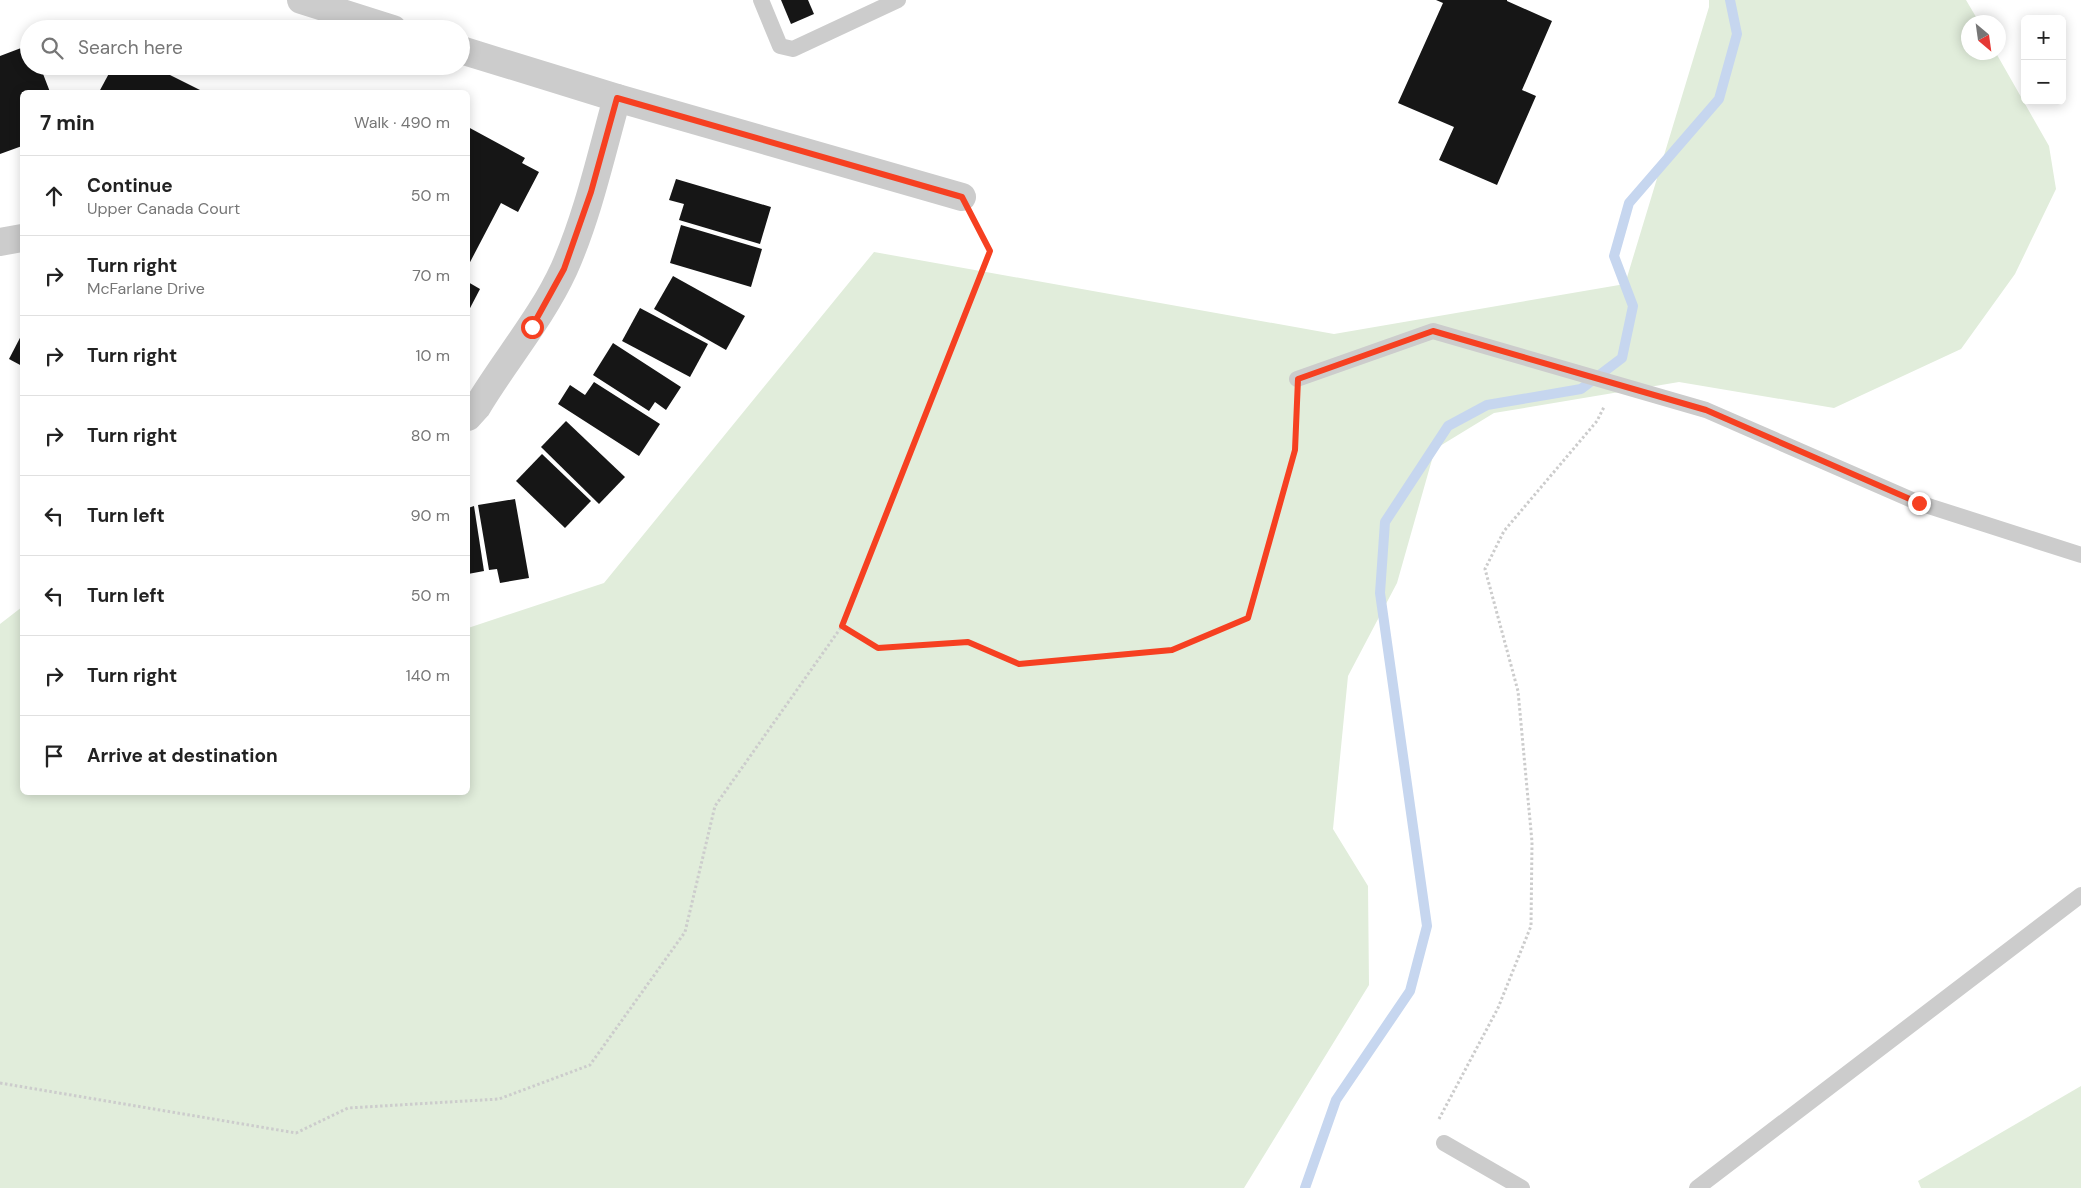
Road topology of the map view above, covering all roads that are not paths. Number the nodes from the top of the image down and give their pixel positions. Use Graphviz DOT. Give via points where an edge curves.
graph roads {
  1 [pos="301,0"];
  2 [pos="761,0"];
  3 [pos="898,0"];
  4 [pos="364,20"];
  5 [pos="470,53"];
  6 [pos="617,98"];
  7 [pos="962,197"];
  8 [pos="20,238"];
  9 [pos="0,242"];
  10 [pos="1298,379"];
  11 [pos="470,414"];
  12 [pos="2081,556"];
  13 [pos="2081,895"];
  14 [pos="1444,1143"];
  15 [pos="1522,1188"];
  16 [pos="1697,1188"];
  1 -- 4 [label="street"];
  2 -- 3 [label="lane" via="780,46 793,49"];
  5 -- 6 [label="street"];
  6 -- 7 [label="street"];
  6 -- 11 [label="street" via="591,192 564,269 532,327"];
  8 -- 9 [label="street"];
  10 -- 12 [label="lane" via="1433,331 1706,410 1919,503"];
  13 -- 16 [label="lane"];
  14 -- 15 [label="lane"];
}
